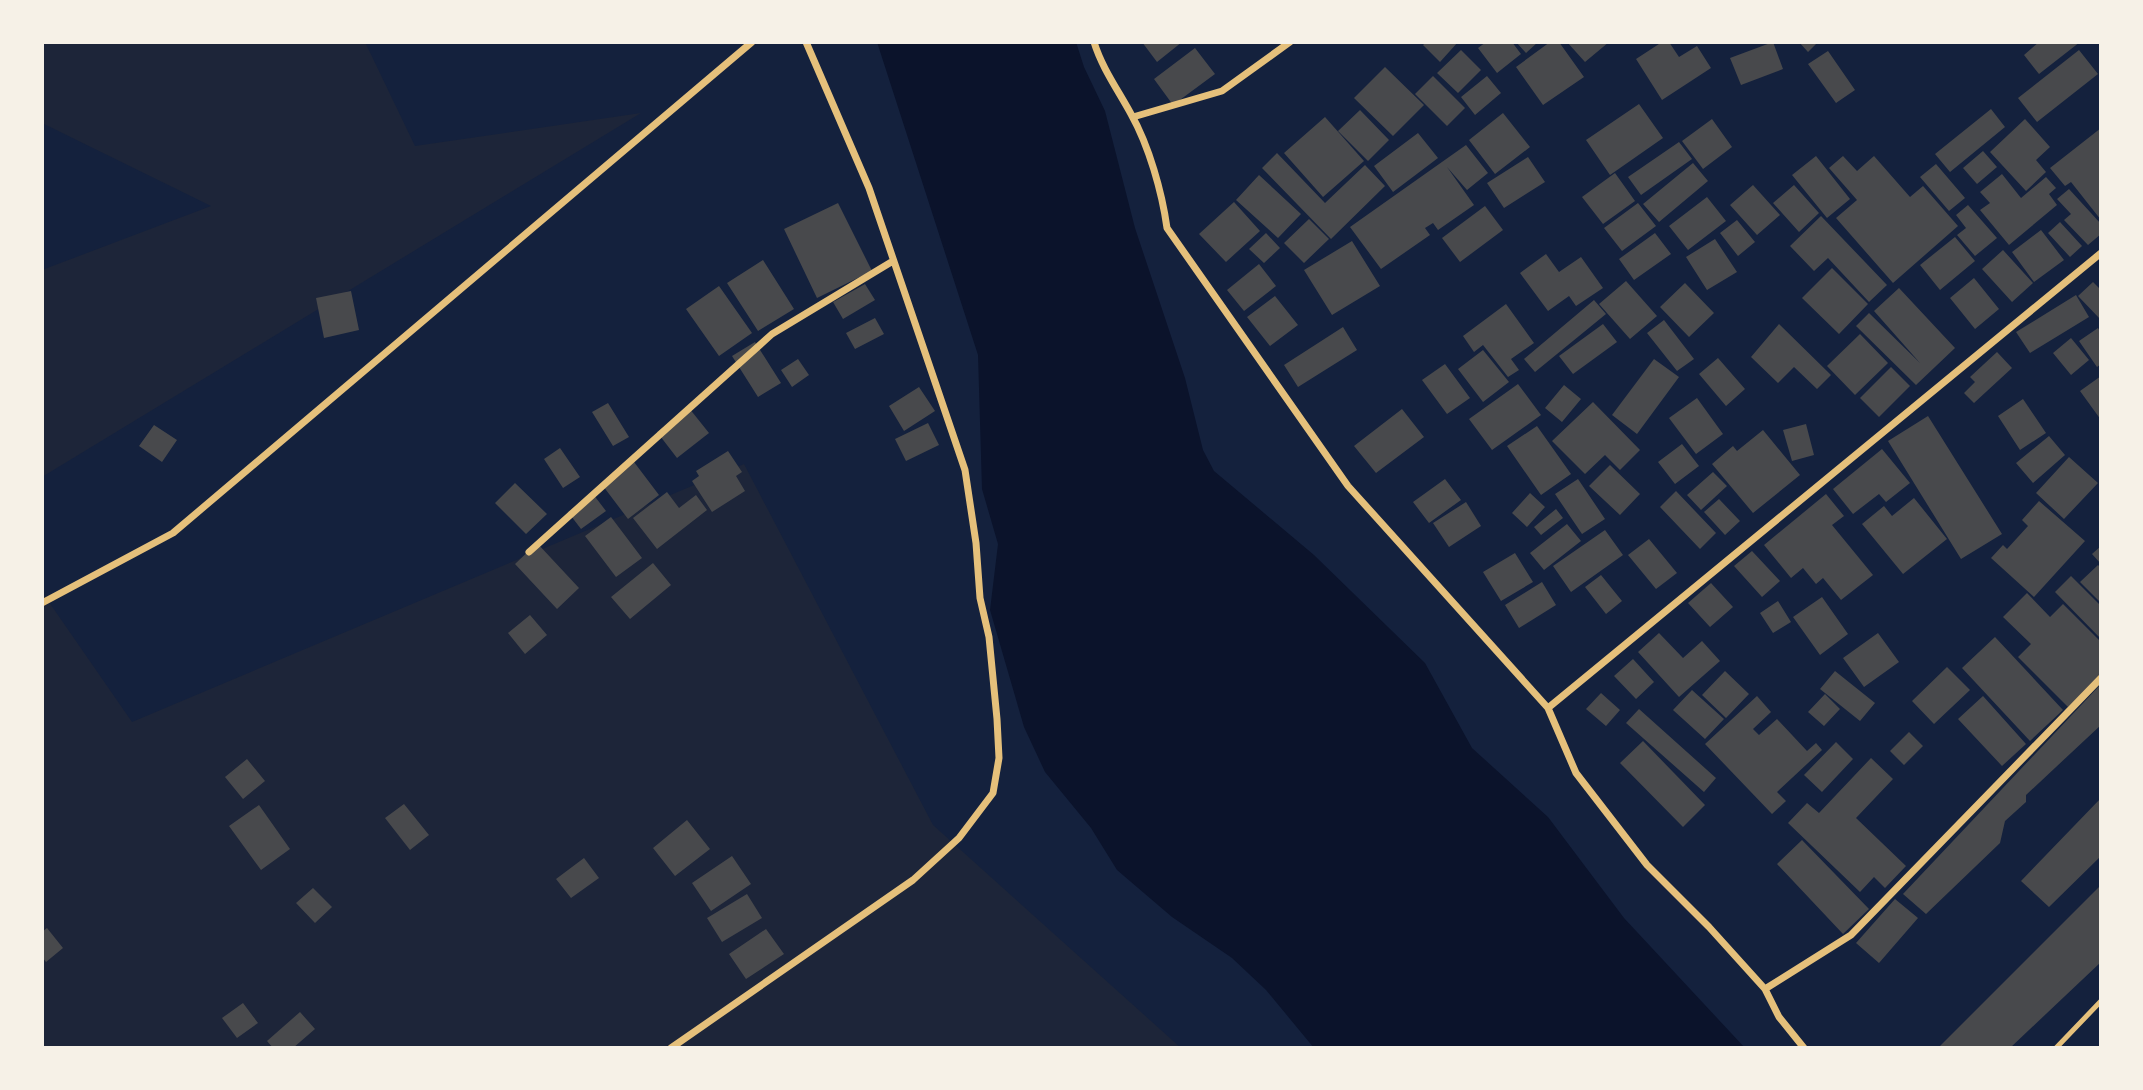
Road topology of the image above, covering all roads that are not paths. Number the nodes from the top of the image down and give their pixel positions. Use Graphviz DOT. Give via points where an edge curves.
graph roads {
  1 [pos="752,42"];
  2 [pos="806,42"];
  3 [pos="1094,42"];
  4 [pos="1290,42"];
  5 [pos="1133,117"];
  6 [pos="2101,253"];
  7 [pos="893,261"];
  8 [pos="529,552"];
  9 [pos="42,603"];
  10 [pos="2101,677"];
  11 [pos="1548,708"];
  12 [pos="1765,989"];
  13 [pos="2101,1001"];
  14 [pos="671,1048"];
  15 [pos="1804,1048"];
  16 [pos="2056,1048"];
  1 -- 9 [label="street" via="173,533"];
  2 -- 7 [label="street" via="869,188"];
  3 -- 5 [label="street" via="1098,58"];
  4 -- 5 [label="street" via="1223,90"];
  5 -- 11 [label="street" via="1162,194 1167,228 1348,486"];
  6 -- 11 [label="street"];
  7 -- 8 [label="street" via="772,334"];
  7 -- 14 [label="street" via="965,470 998,719 999,758 993,793 959,838 913,880"];
  10 -- 12 [label="street" via="1851,934"];
  11 -- 12 [label="street" via="1576,773 1623,835"];
  12 -- 15 [label="street" via="1779,1017"];
  13 -- 16 [label="lane"];
}
